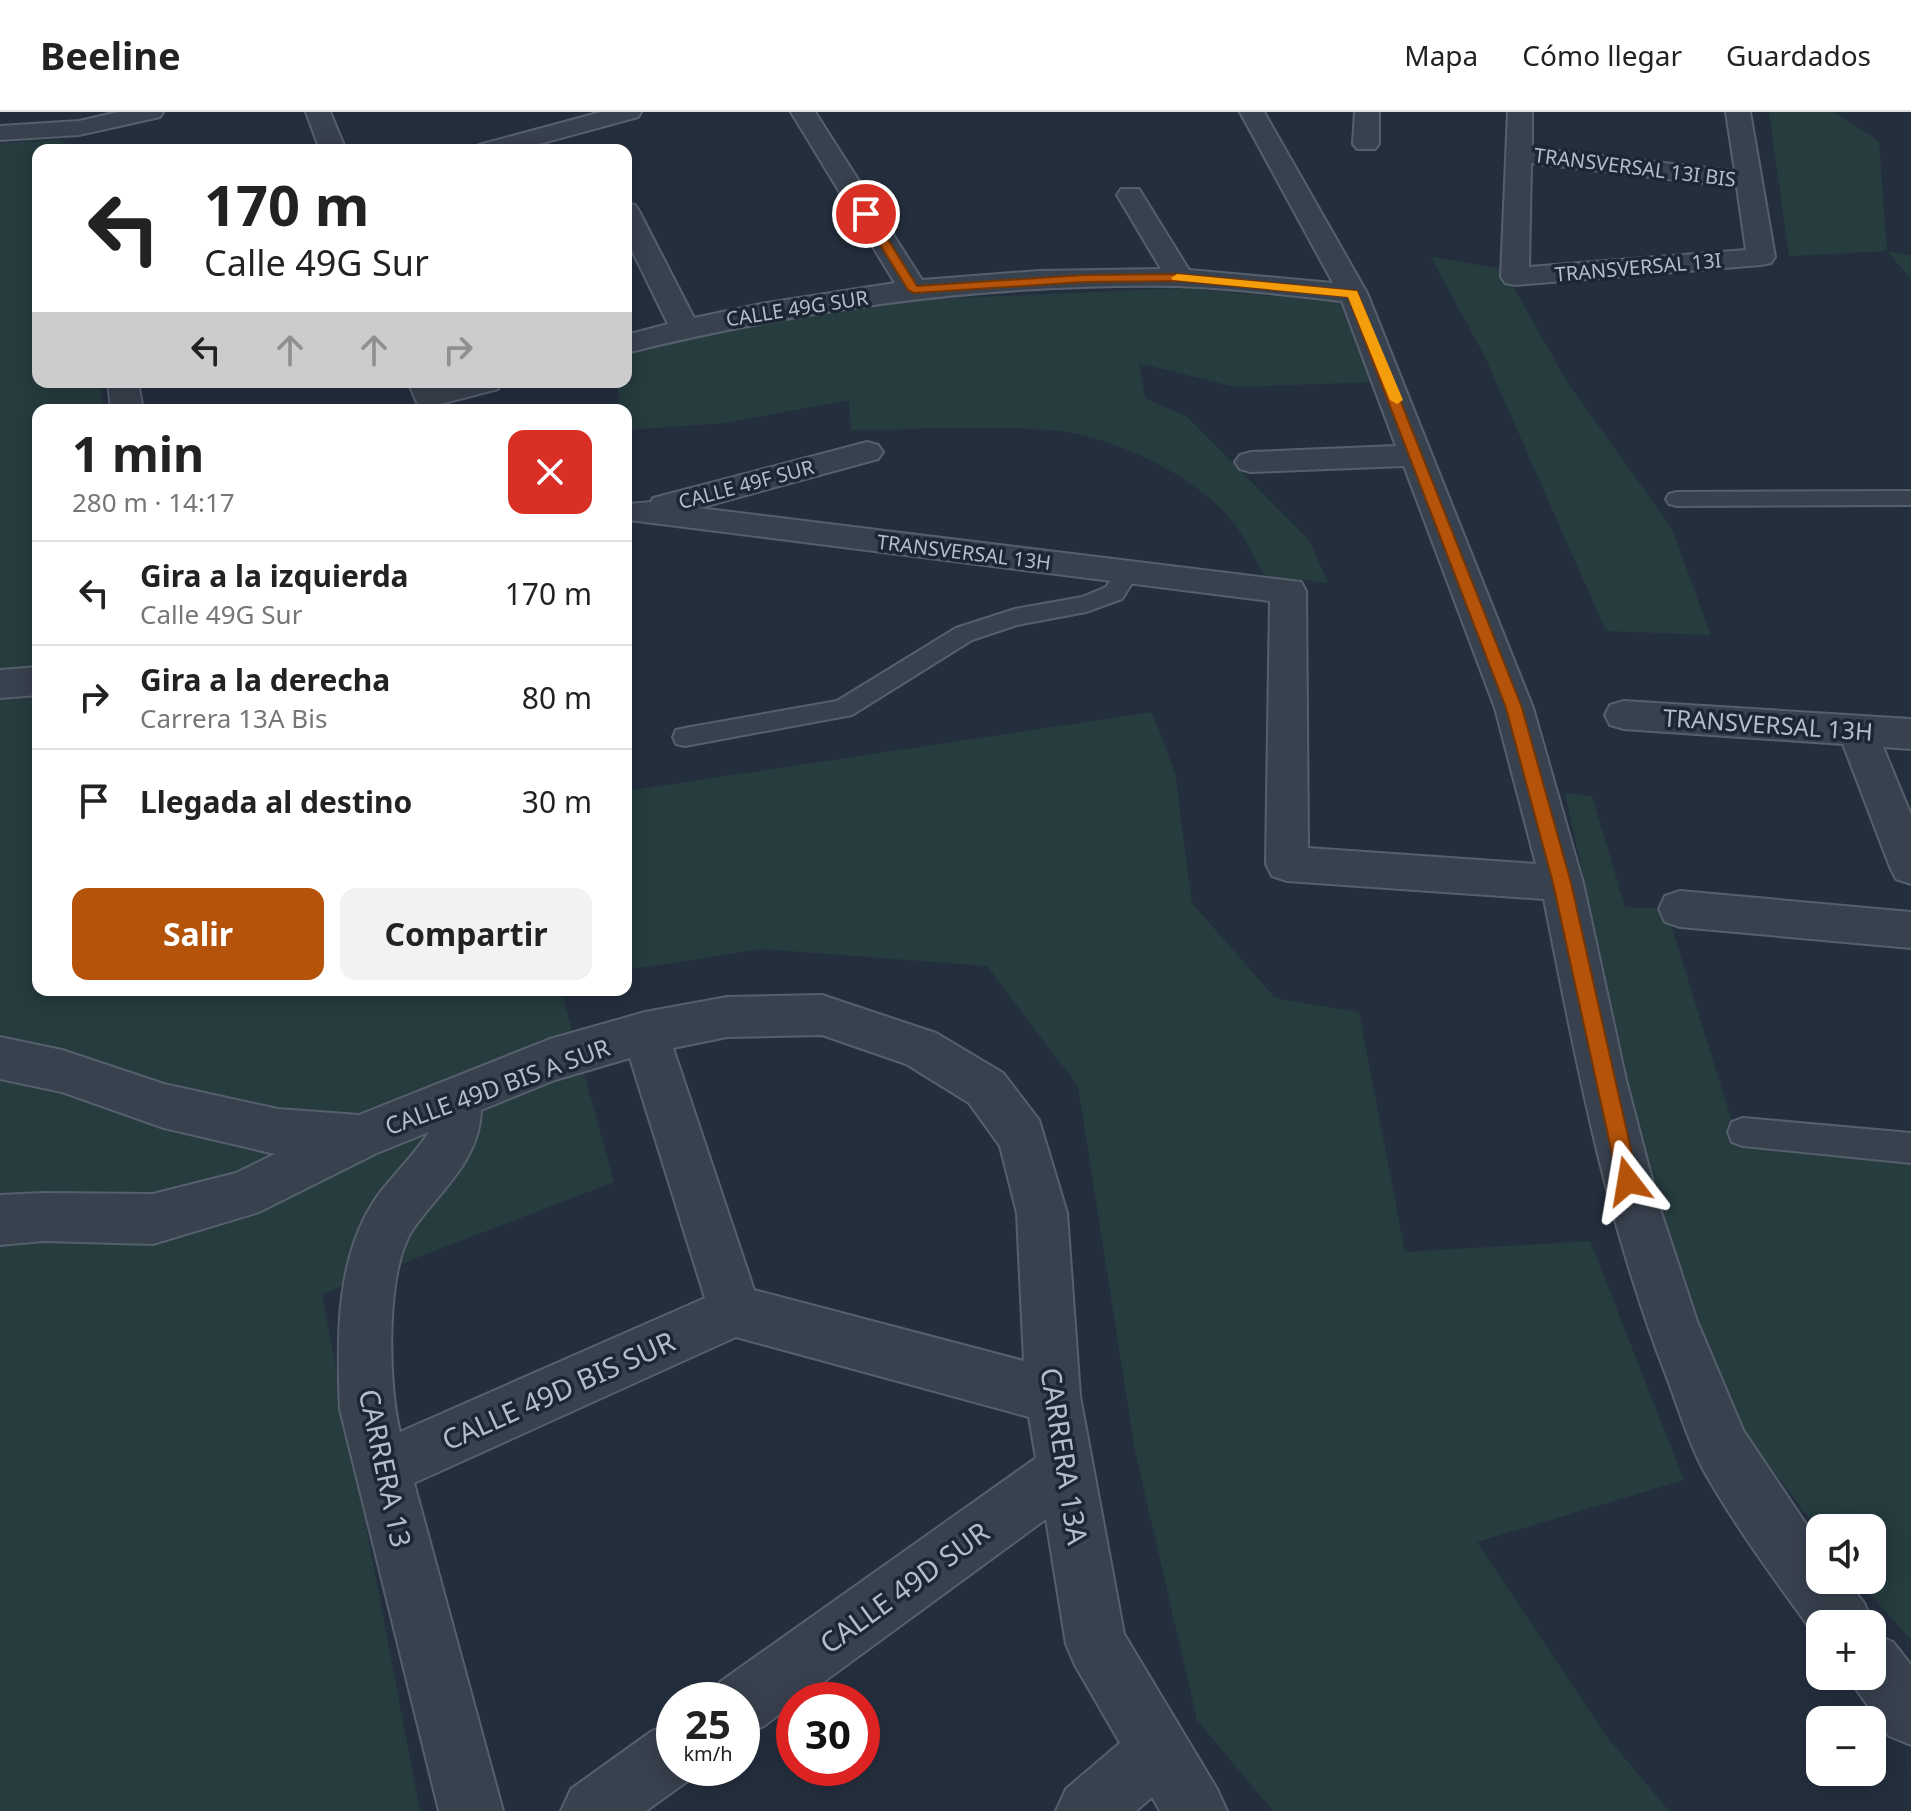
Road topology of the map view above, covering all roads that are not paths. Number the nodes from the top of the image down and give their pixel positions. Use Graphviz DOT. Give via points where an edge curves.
graph roads {
  1 [pos="151,112"];
  2 [pos="318,112"];
  3 [pos="629,112"];
  4 [pos="803,112"];
  5 [pos="1252,112"];
  6 [pos="1367,112"];
  7 [pos="1520,112"];
  8 [pos="1731,117"];
  9 [pos="583,124"];
  10 [pos="80,130"];
  11 [pos="0,133"];
  12 [pos="331,144"];
  13 [pos="510,144"];
  14 [pos="593,144"];
  15 [pos="1366,144"];
  16 [pos="1520,154"];
  17 [pos="1749,181"];
  18 [pos="1130,195"];
  19 [pos="632,223"];
  20 [pos="1180,278"];
  21 [pos="914,290"];
  22 [pos="1353,293"];
  23 [pos="685,328"];
  24 [pos="632,342"];
  25 [pos="867,452"];
  26 [pos="1418,455"];
  27 [pos="1251,462"];
  28 [pos="1911,498"];
  29 [pos="1677,499"];
  30 [pos="633,514"];
  31 [pos="1128,572"];
  32 [pos="32,681"];
  33 [pos="0,684"];
  34 [pos="1624,715"];
  35 [pos="1857,730"];
  36 [pos="1911,734"];
  37 [pos="685,737"];
  38 [pos="1911,867"];
  39 [pos="1562,883"];
  40 [pos="1680,909"];
  41 [pos="1911,930"];
  42 [pos="645,1033"];
  43 [pos="0,1058"];
  44 [pos="986,1088"];
  45 [pos="458,1095"];
  46 [pos="1743,1132"];
  47 [pos="360,1137"];
  48 [pos="1911,1148"];
  49 [pos="0,1220"];
  50 [pos="735,1311"];
  51 [pos="1053,1396"];
  52 [pos="382,1469"];
  53 [pos="1066,1470"];
  54 [pos="1832,1610"];
  55 [pos="1886,1681"];
  56 [pos="760,1691"];
  57 [pos="1911,1714"];
  58 [pos="1159,1750"];
  59 [pos="656,1766"];
  60 [pos="471,1811"];
  61 [pos="593,1811"];
  62 [pos="1088,1811"];
  63 [pos="1195,1811"];
  1 -- 10 [label="street"];
  2 -- 12 [label="street"];
  3 -- 9 [label="street"];
  4 -- 21 [label="street"];
  5 -- 22 [label="street"];
  6 -- 15 [label="street"];
  7 -- 16 [label="street"];
  8 -- 17 [label="street"];
  9 -- 13 [label="street"];
  9 -- 14 [label="street"];
  10 -- 11 [label="street"];
  16 -- 17 [label="street, TRANSVERSAL 13I BIS"];
  16 -- 17 [label="street, TRANSVERSAL 13I" via="1515,277 1761,257"];
  18 -- 20 [label="street"];
  19 -- 23 [label="street"];
  20 -- 21 [label="street, CALLE 49G SUR" via="1084,278"];
  20 -- 22 [label="street, CALLE 49G SUR"];
  21 -- 23 [label="street, CALLE 49G SUR" via="795,305"];
  22 -- 26 [label="street"];
  23 -- 24 [label="street, CALLE 49G SUR"];
  25 -- 30 [label="street, CALLE 49F SUR"];
  26 -- 27 [label="street"];
  26 -- 39 [label="street" via="1514,708"];
  28 -- 29 [label="lane"];
  30 -- 31 [label="street, TRANSVERSAL 13H"];
  31 -- 37 [label="lane" via="1114,593 1086,604 1015,617 964,634 843,709"];
  31 -- 39 [label="street, TRANSVERSAL 13H" via="1288,591 1287,864"];
  32 -- 33 [label="street"];
  34 -- 35 [label="street, TRANSVERSAL 13H"];
  35 -- 36 [label="street, TRANSVERSAL 13H"];
  35 -- 38 [label="street"];
  39 -- 54 [label="street" via="1634,1206 1671,1321 1723,1450"];
  40 -- 41 [label="street"];
  42 -- 44 [label="street, CALLE 49D BIS A SUR" via="727,1017 822,1015 920,1048"];
  42 -- 45 [label="street, CALLE 49D BIS A SUR" via="550,1060"];
  42 -- 50 [label="street"];
  43 -- 47 [label="street, CALLE 49D BIS A SUR" via="62,1071 164,1106 278,1132"];
  44 -- 51 [label="street, CARRERA 13A" via="1022,1136 1042,1213"];
  45 -- 47 [label="street, CALLE 49D BIS A SUR"];
  45 -- 52 [label="street, CARRERA 13" via="457,1130 395,1213 376,1251 364,1343 367,1409"];
  46 -- 48 [label="lane"];
  47 -- 49 [label="street" via="242,1195 153,1219"];
  50 -- 51 [label="street"];
  50 -- 52 [label="street, CALLE 49D BIS SUR"];
  51 -- 53 [label="street, CARRERA 13A"];
  52 -- 60 [label="street, CARRERA 13"];
  53 -- 56 [label="street, CALLE 49D SUR"];
  53 -- 58 [label="street, CARRERA 13A" via="1096,1644"];
  55 -- 57 [label="street"];
  58 -- 62 [label="street"];
  58 -- 63 [label="street, CARRERA 13A"];
  59 -- 61 [label="street"];
}
